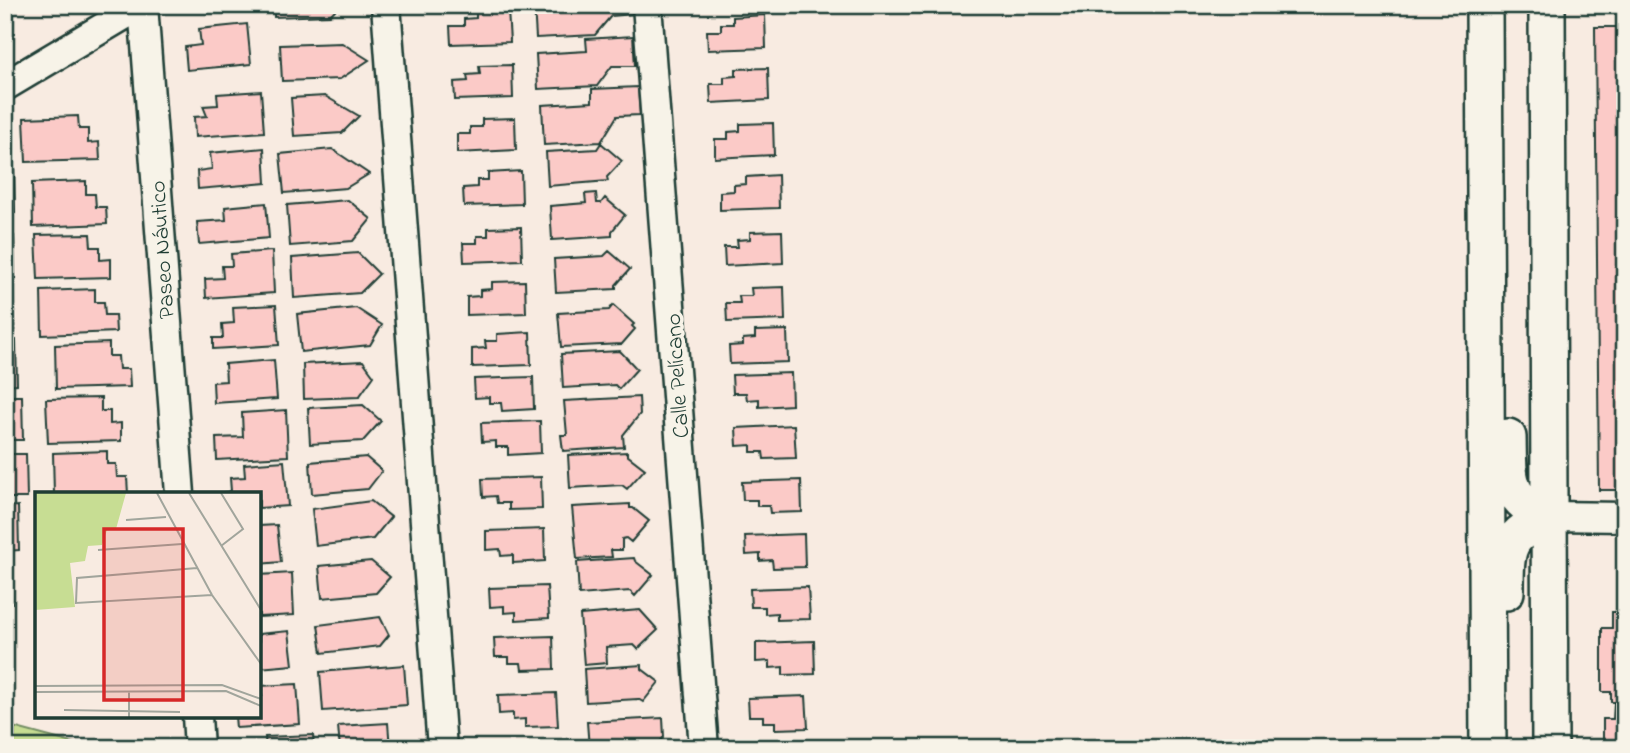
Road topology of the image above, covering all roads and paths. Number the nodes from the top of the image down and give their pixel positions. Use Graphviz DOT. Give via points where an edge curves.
graph roads {
  1 [pos="142,5"];
  2 [pos="386,5"];
  3 [pos="647,5"];
  4 [pos="1484,5"];
  5 [pos="1547,5"];
  6 [pos="5,86"];
  7 [pos="1486,281"];
  8 [pos="180,492"];
  9 [pos="1550,516"];
  10 [pos="1625,517"];
  11 [pos="1488,712"];
  12 [pos="197,718"];
  13 [pos="199,748"];
  14 [pos="442,748"];
  15 [pos="704,748"];
  16 [pos="1488,748"];
  17 [pos="1550,748"];
  1 -- 6 [label="street"];
  1 -- 8 [label="street, Paseo Náutico"];
  2 -- 14 [label="street"];
  3 -- 15 [label="street, Calle Pelícano"];
  4 -- 7 [label="street"];
  5 -- 9 [label="street"];
  7 -- 9 [label="street" via="1503,311 1509,480 1530,510"];
  7 -- 11 [label="street"];
  9 -- 10 [label="street"];
  9 -- 11 [label="street" via="1517,535 1506,557 1506,647"];
  9 -- 17 [label="street"];
  11 -- 16 [label="street"];
  12 -- 13 [label="street"];
}
